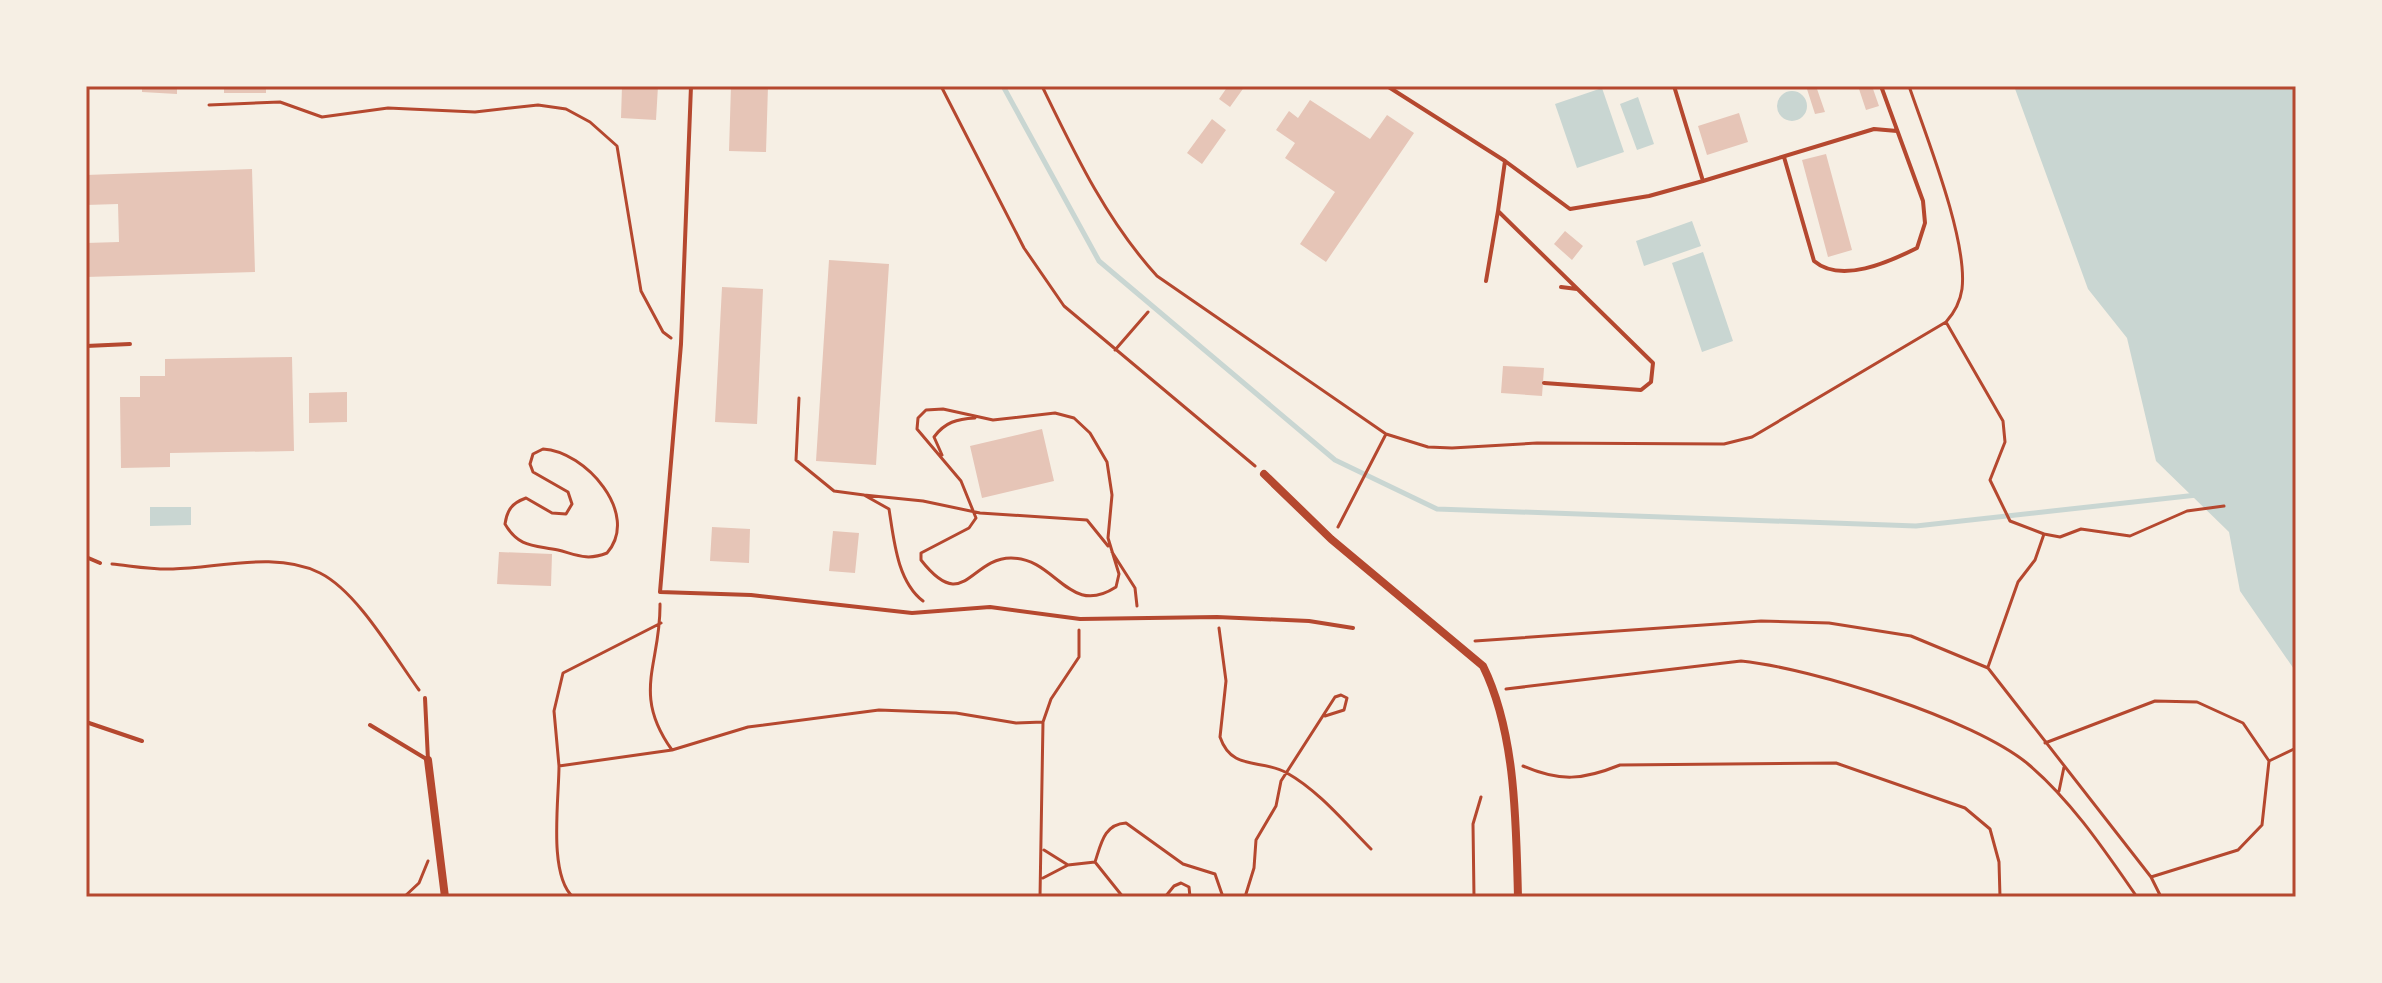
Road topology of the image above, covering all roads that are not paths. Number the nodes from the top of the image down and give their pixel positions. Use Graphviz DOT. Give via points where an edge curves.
graph roads {
  1 [pos="691,86"];
  2 [pos="1387,86"];
  3 [pos="1674,86"];
  4 [pos="1881,86"];
  5 [pos="1897,131"];
  6 [pos="1784,157"];
  7 [pos="1505,161"];
  8 [pos="1703,181"];
  9 [pos="1498,211"];
  10 [pos="1486,281"];
  11 [pos="1561,287"];
  12 [pos="1577,289"];
  13 [pos="130,344"];
  14 [pos="86,346"];
  15 [pos="1544,383"];
  16 [pos="1264,474"];
  17 [pos="86,557"];
  18 [pos="100,563"];
  19 [pos="1353,628"];
  20 [pos="425,698"];
  21 [pos="86,722"];
  22 [pos="370,725"];
  23 [pos="142,741"];
  24 [pos="428,760"];
  25 [pos="445,897"];
  26 [pos="1518,897"];
  1 -- 19 [label="lane" via="681,344 660,592 751,595 912,613 990,607 1080,619 1217,617"];
  2 -- 7 [label="lane"];
  3 -- 8 [label="lane"];
  4 -- 5 [label="lane"];
  5 -- 6 [label="lane" via="1874,129"];
  5 -- 6 [label="lane" via="1923,201 1925,223 1917,248 1893,260 1837,272 1814,261"];
  6 -- 8 [label="lane"];
  7 -- 8 [label="lane" via="1570,209"];
  7 -- 9 [label="lane"];
  9 -- 10 [label="lane"];
  9 -- 12 [label="lane"];
  11 -- 12 [label="lane"];
  12 -- 15 [label="lane" via="1653,363 1651,382 1641,390"];
  13 -- 14 [label="lane"];
  16 -- 26 [label="street" via="1331,539 1483,666 1496,692 1508,760"];
  17 -- 18 [label="lane"];
  20 -- 24 [label="lane"];
  21 -- 23 [label="lane"];
  22 -- 24 [label="lane"];
  24 -- 25 [label="street"];
}
